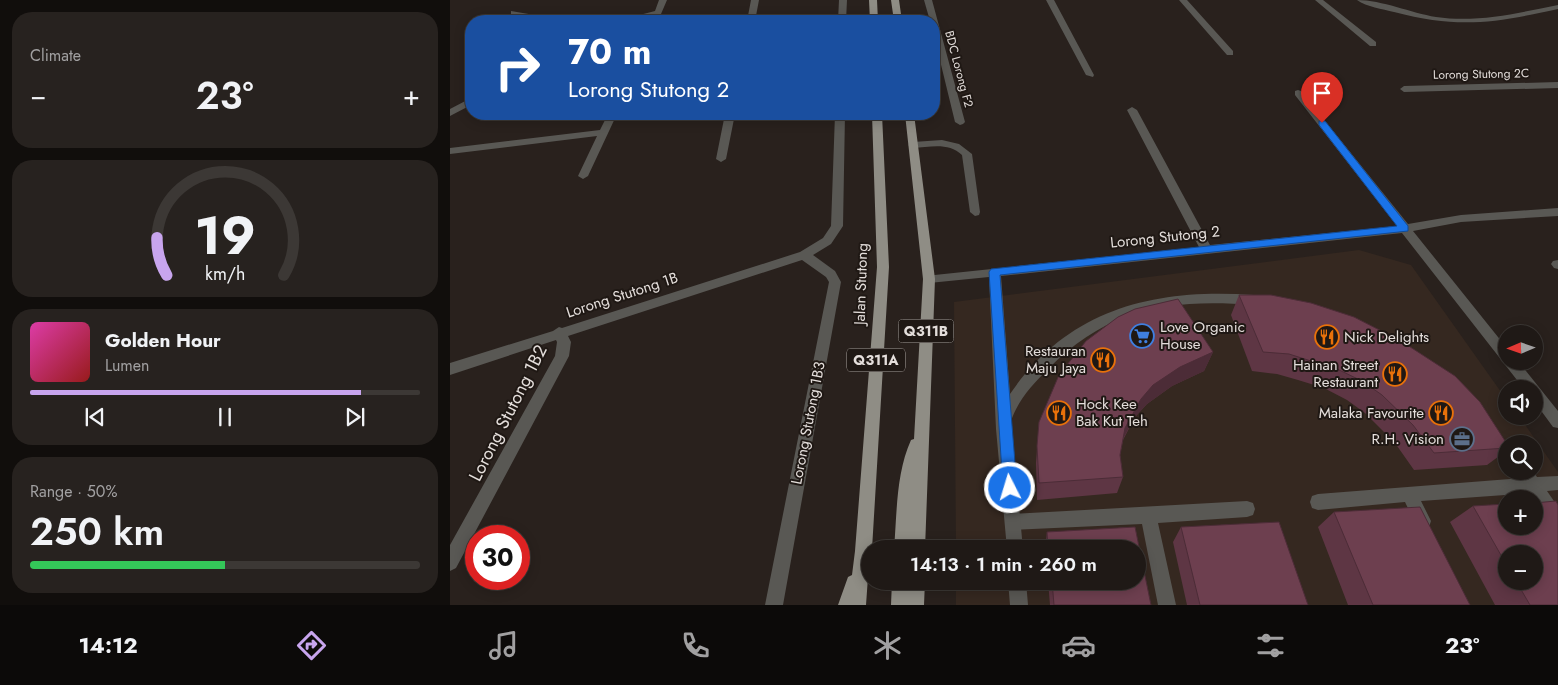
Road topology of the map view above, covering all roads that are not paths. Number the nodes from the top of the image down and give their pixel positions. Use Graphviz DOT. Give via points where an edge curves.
graph roads {
  1 [pos="663,0"];
  2 [pos="756,0"];
  3 [pos="843,0"];
  4 [pos="873,0"];
  5 [pos="896,0"];
  6 [pos="928,0"];
  7 [pos="1050,0"];
  8 [pos="1183,0"];
  9 [pos="1319,0"];
  10 [pos="1361,0"];
  11 [pos="1558,8"];
  12 [pos="514,13"];
  13 [pos="657,13"];
  14 [pos="525,15"];
  15 [pos="648,15"];
  16 [pos="752,15"];
  17 [pos="842,15"];
  18 [pos="874,15"];
  19 [pos="897,15"];
  20 [pos="932,15"];
  21 [pos="1373,44"];
  22 [pos="940,45"];
  23 [pos="1230,53"];
  24 [pos="1090,76"];
  25 [pos="1558,85"];
  26 [pos="1404,89"];
  27 [pos="1298,93"];
  28 [pos="465,105"];
  29 [pos="1132,110"];
  30 [pos="450,114"];
  31 [pos="609,120"];
  32 [pos="729,120"];
  33 [pos="840,120"];
  34 [pos="877,120"];
  35 [pos="910,120"];
  36 [pos="960,122"];
  37 [pos="603,132"];
  38 [pos="913,145"];
  39 [pos="450,151"];
  40 [pos="721,159"];
  41 [pos="583,176"];
  42 [pos="975,212"];
  43 [pos="1558,212"];
  44 [pos="1404,229"];
  45 [pos="1206,249"];
  46 [pos="804,255"];
  47 [pos="995,272"];
  48 [pos="929,279"];
  49 [pos="1272,302"];
  50 [pos="559,332"];
  51 [pos="1498,347"];
  52 [pos="450,369"];
  53 [pos="1517,370"];
  54 [pos="1525,380"];
  55 [pos="1543,403"];
  56 [pos="1004,421"];
  57 [pos="1558,422"];
  58 [pos="922,425"];
  59 [pos="1530,480"];
  60 [pos="1558,483"];
  61 [pos="1534,485"];
  62 [pos="1409,494"];
  63 [pos="1318,502"];
  64 [pos="1247,510"];
  65 [pos="1148,516"];
  66 [pos="1558,521"];
  67 [pos="1013,522"];
  68 [pos="1431,537"];
  69 [pos="864,540"];
  70 [pos="903,540"];
  71 [pos="917,540"];
  72 [pos="1014,540"];
  73 [pos="861,559"];
  74 [pos="450,562"];
  75 [pos="861,570"];
  76 [pos="901,590"];
  77 [pos="916,590"];
  78 [pos="1017,590"];
  79 [pos="774,605"];
  80 [pos="847,605"];
  81 [pos="857,605"];
  82 [pos="900,605"];
  83 [pos="915,605"];
  84 [pos="1018,605"];
  85 [pos="1167,605"];
  1 -- 13 [label="street"];
  2 -- 16 [label="street"];
  3 -- 17 [label="street"];
  4 -- 18 [label="main road"];
  5 -- 19 [label="main road"];
  6 -- 20 [label="street, BDC Lorong F2"];
  7 -- 24 [label="street"];
  8 -- 23 [label="street"];
  9 -- 21 [label="street"];
  10 -- 11 [label="street" via="1412,15 1475,21"];
  12 -- 14 [label="street"];
  13 -- 15 [label="street"];
  22 -- 36 [label="street, BDC Lorong F2"];
  25 -- 26 [label="street, Lorong Stutong 2C"];
  27 -- 44 [label="street"];
  28 -- 30 [label="street"];
  29 -- 45 [label="street"];
  31 -- 37 [label="street"];
  32 -- 40 [label="street"];
  33 -- 46 [label="street, Lorong Stutong 1B" via="837,226 827,241"];
  34 -- 69 [label="main road, Jalan Stutong / Q311A" via="883,267"];
  35 -- 38 [label="main road, Q311B"];
  37 -- 39 [label="street"];
  37 -- 41 [label="street"];
  38 -- 42 [label="street" via="955,144 962,147 967,154"];
  38 -- 48 [label="main road, Q311B"];
  43 -- 44 [label="street" via="1436,221"];
  44 -- 45 [label="street, Lorong Stutong 2"];
  44 -- 51 [label="street"];
  45 -- 47 [label="street, Lorong Stutong 2"];
  46 -- 50 [label="street, Lorong Stutong 1B"];
  46 -- 79 [label="street, Lorong Stutong 1B3" via="831,274 835,282"];
  47 -- 48 [label="street, Lorong Stutong 2"];
  47 -- 56 [label="street"];
  48 -- 58 [label="main road, Q311B"];
  49 -- 56 [label="street" via="1223,296 1177,298 1139,306 1110,317 1072,337 1041,366 1017,392"];
  50 -- 52 [label="street, Lorong Stutong 1B"];
  50 -- 74 [label="street, Lorong Stutong 1B2" via="564,342 562,356"];
  53 -- 54 [label="street"];
  55 -- 57 [label="street"];
  56 -- 67 [label="street"];
  58 -- 70 [label="main road" via="908,474"];
  58 -- 71 [label="main road, Q311B"];
  59 -- 61 [label="street"];
  60 -- 61 [label="street"];
  61 -- 62 [label="street"];
  61 -- 66 [label="street"];
  62 -- 63 [label="street"];
  62 -- 68 [label="street"];
  64 -- 65 [label="street"];
  65 -- 67 [label="street"];
  65 -- 85 [label="street"];
  67 -- 72 [label="street"];
  73 -- 80 [label="main road"];
  75 -- 81 [label="main road, Jalan Stutong / Q311A"];
  76 -- 82 [label="main road"];
  77 -- 83 [label="main road"];
  78 -- 84 [label="street"];
}
